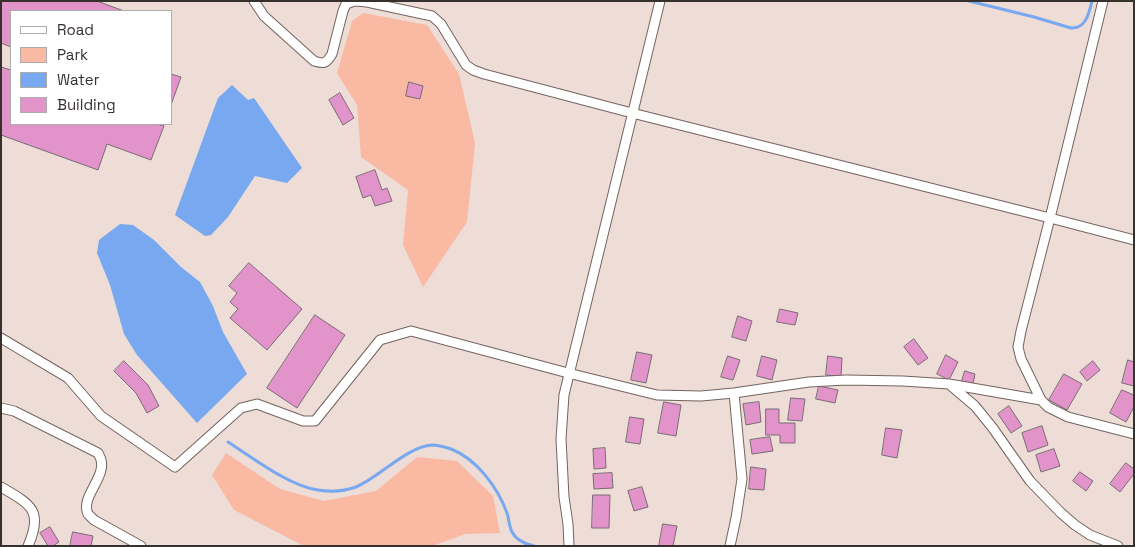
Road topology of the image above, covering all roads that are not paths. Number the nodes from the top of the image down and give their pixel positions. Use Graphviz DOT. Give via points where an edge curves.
graph roads {
  1 [pos="254,1"];
  2 [pos="660,1"];
  3 [pos="1103,1"];
  4 [pos="632,113"];
  5 [pos="1050,218"];
  6 [pos="1134,240"];
  7 [pos="1,338"];
  8 [pos="568,373"];
  9 [pos="949,384"];
  10 [pos="734,393"];
  11 [pos="1041,400"];
  12 [pos="1,408"];
  13 [pos="1134,434"];
  14 [pos="1,487"];
  15 [pos="569,545"];
  16 [pos="28,546"];
  17 [pos="141,546"];
  18 [pos="730,546"];
  19 [pos="1118,546"];
  1 -- 4 [label="street" via="264,16 314,61 328,61 332,54 346,4 367,2 432,16 466,65 473,70"];
  2 -- 4 [label="street"];
  3 -- 5 [label="street"];
  4 -- 5 [label="street"];
  4 -- 8 [label="street"];
  5 -- 6 [label="street"];
  5 -- 11 [label="street" via="1018,347"];
  7 -- 8 [label="street" via="68,378 101,416 175,467 241,408 257,404 303,421 315,421 380,340 411,331"];
  8 -- 10 [label="street" via="657,395"];
  8 -- 15 [label="street" via="561,439"];
  9 -- 10 [label="street" via="846,380"];
  9 -- 11 [label="street"];
  9 -- 19 [label="street" via="975,406 1030,481 1061,513 1090,535"];
  10 -- 18 [label="street" via="742,478"];
  11 -- 13 [label="street" via="1068,417"];
  12 -- 17 [label="street" via="14,411 98,453 102,461 101,473 89,498 88,514"];
  14 -- 16 [label="street" via="24,501 33,511 35,523"];
}
